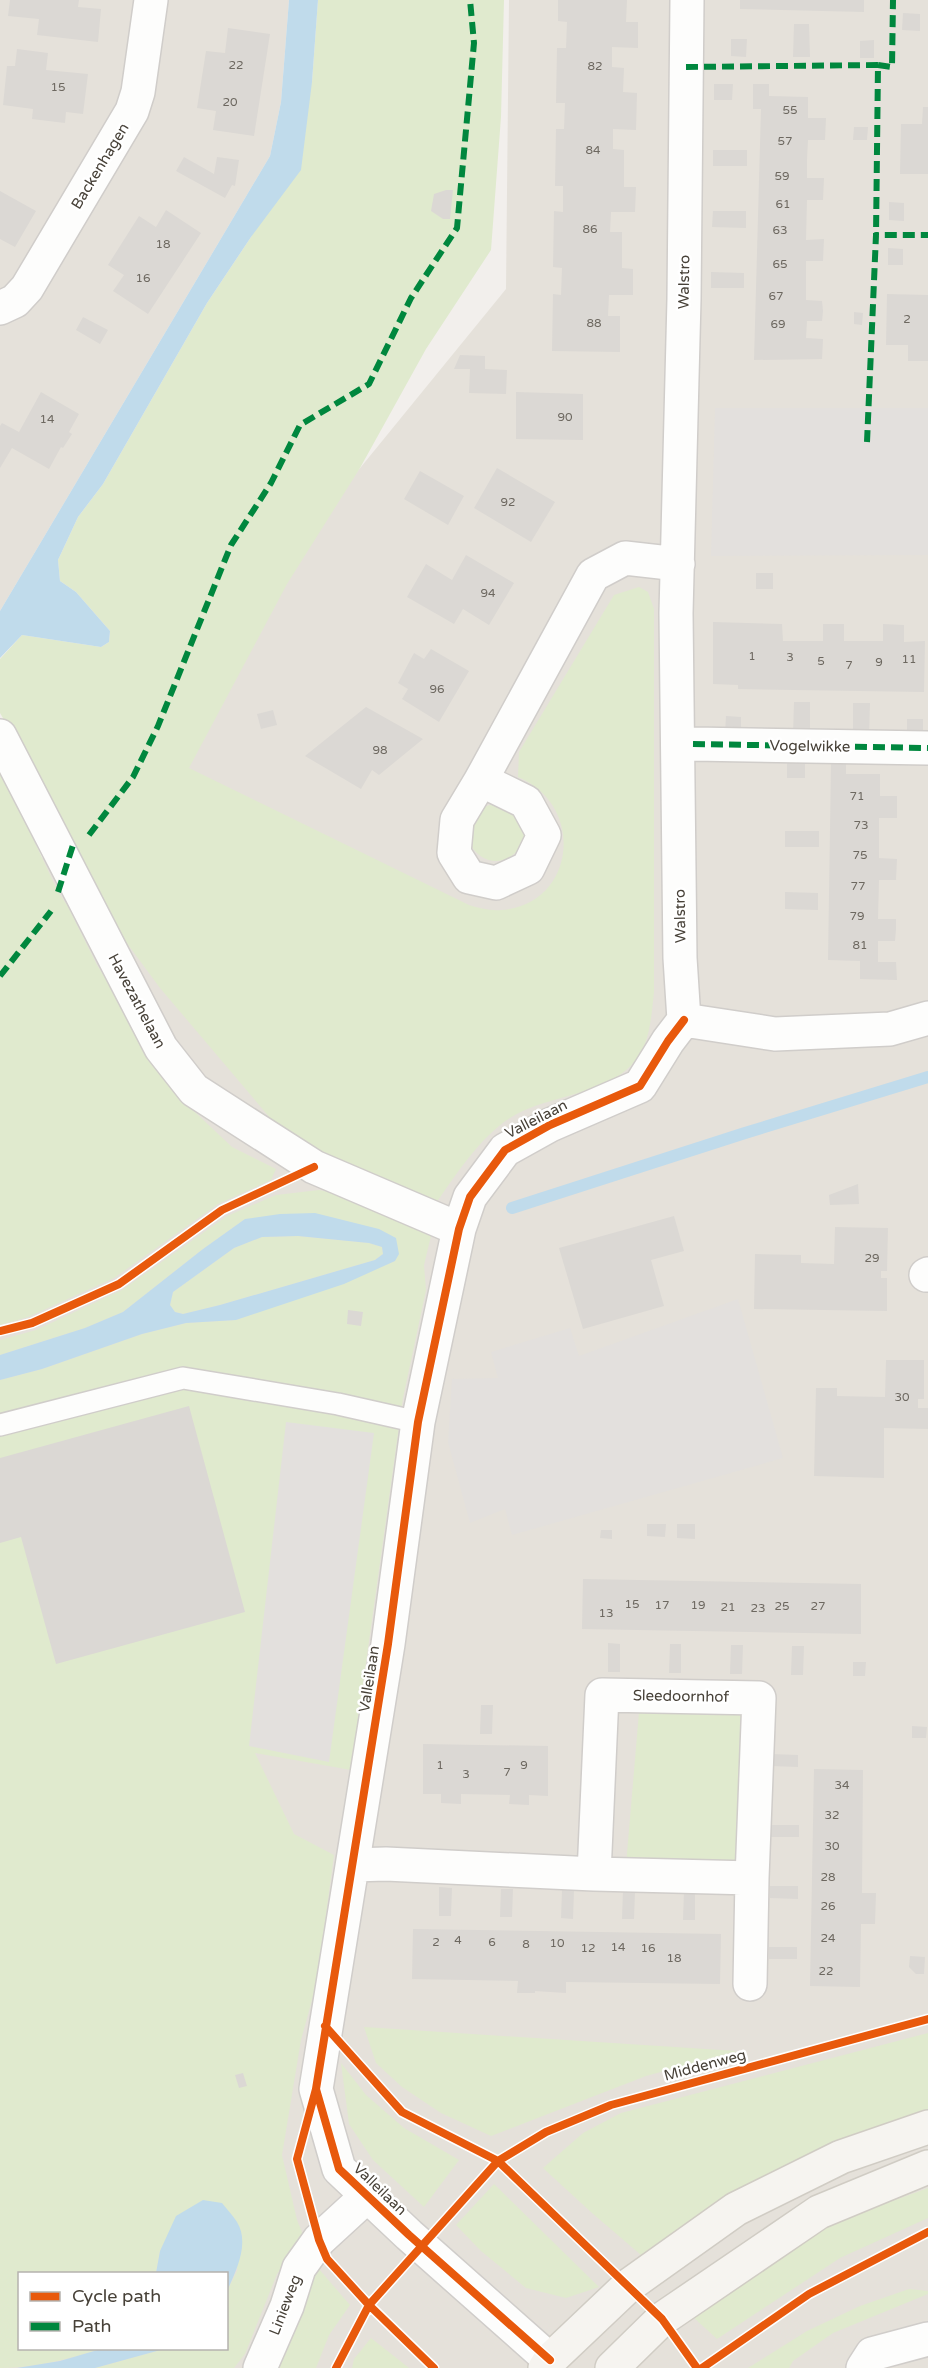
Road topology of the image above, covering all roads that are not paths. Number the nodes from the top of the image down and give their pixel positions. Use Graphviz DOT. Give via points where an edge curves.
graph roads {
  1 [pos="151,0"];
  2 [pos="687,0"];
  3 [pos="0,308"];
  4 [pos="678,564"];
  5 [pos="0,736"];
  6 [pos="693,744"];
  7 [pos="928,748"];
  8 [pos="482,780"];
  9 [pos="928,1018"];
  10 [pos="684,1020"];
  11 [pos="459,1229"];
  12 [pos="418,1422"];
  13 [pos="0,1425"];
  14 [pos="353,1865"];
  15 [pos="594,1874"];
  16 [pos="752,1878"];
  17 [pos="750,1983"];
  18 [pos="928,2127"];
  19 [pos="928,2168"];
  20 [pos="367,2196"];
  21 [pos="928,2339"];
  22 [pos="552,2365"];
  23 [pos="260,2368"];
  24 [pos="612,2368"];
  25 [pos="863,2368"];
  1 -- 3 [label="street, Backenhagen" via="132,111 27,288 15,301"];
  2 -- 4 [label="street, Walstro"];
  4 -- 8 [label="street" via="626,558 593,575"];
  4 -- 10 [label="street, Walstro" via="677,755"];
  5 -- 11 [label="street, Havezathelaan" via="161,1048 194,1090 314,1167"];
  6 -- 7 [label="street, Vogelwikke"];
  9 -- 10 [label="street" via="890,1029 775,1034"];
  10 -- 11 [label="street, Valleilaan" via="640,1086 550,1125 505,1150 470,1197"];
  11 -- 12 [label="street, Valleilaan"];
  12 -- 13 [label="lane" via="183,1378"];
  12 -- 14 [label="street, Valleilaan"];
  14 -- 15 [label="street"];
  14 -- 20 [label="street, Valleilaan" via="316,2089 339,2169"];
  15 -- 16 [label="street"];
  15 -- 16 [label="street, Sleedoornhof" via="602,1695 759,1698"];
  16 -- 17 [label="street, Sleedoornhof"];
  18 -- 22 [label="main road" via="841,2157 736,2209 627,2286"];
  19 -- 24 [label="main road" via="819,2212 662,2319"];
  20 -- 22 [label="street, Valleilaan"];
  20 -- 23 [label="street, Linieweg" via="319,2240 299,2268"];
  21 -- 25 [label="street" via="872,2354"];
}
